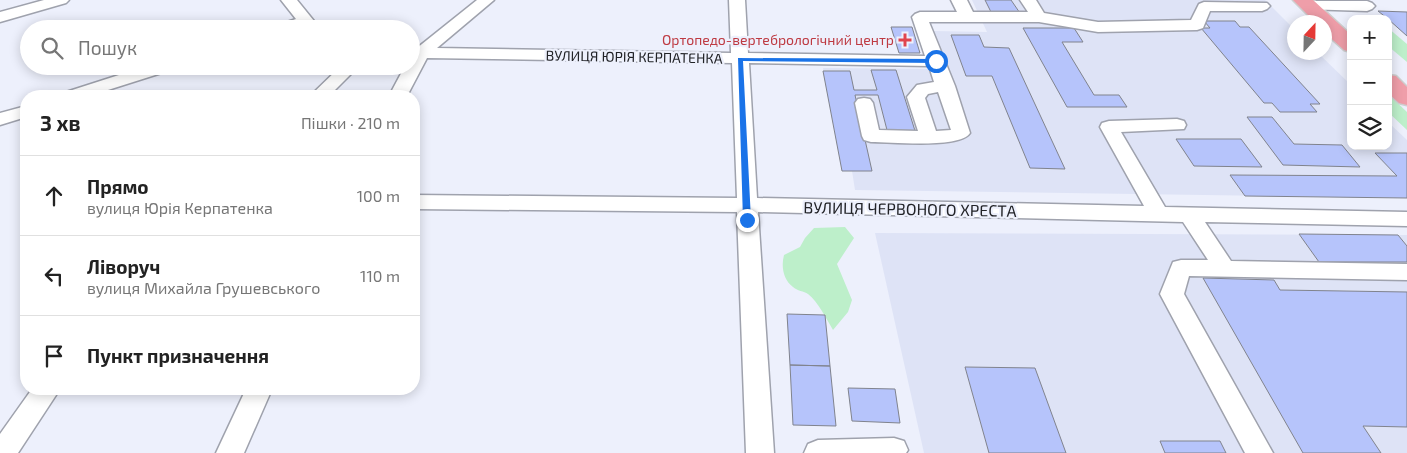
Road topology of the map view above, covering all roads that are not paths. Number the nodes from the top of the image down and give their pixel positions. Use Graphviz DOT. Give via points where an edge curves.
graph roads {
  1 [pos="61,0"];
  2 [pos="288,0"];
  3 [pos="486,0"];
  4 [pos="737,0"];
  5 [pos="959,0"];
  6 [pos="1028,0"];
  7 [pos="1305,3"];
  8 [pos="1262,6"];
  9 [pos="1367,6"];
  10 [pos="0,17"];
  11 [pos="967,17"];
  12 [pos="1039,17"];
  13 [pos="305,20"];
  14 [pos="1347,42"];
  15 [pos="420,50"];
  16 [pos="420,53"];
  17 [pos="740,59"];
  18 [pos="936,61"];
  19 [pos="137,75"];
  20 [pos="341,75"];
  21 [pos="407,75"];
  22 [pos="1392,85"];
  23 [pos="946,86"];
  24 [pos="91,90"];
  25 [pos="326,90"];
  26 [pos="401,90"];
  27 [pos="1407,98"];
  28 [pos="864,102"];
  29 [pos="20,113"];
  30 [pos="0,119"];
  31 [pos="1177,124"];
  32 [pos="929,137"];
  33 [pos="420,202"];
  34 [pos="747,205"];
  35 [pos="1159,214"];
  36 [pos="1190,215"];
  37 [pos="1407,219"];
  38 [pos="1224,268"];
  39 [pos="1407,272"];
  40 [pos="43,395"];
  41 [pos="256,395"];
  42 [pos="894,450"];
  43 [pos="2,453"];
  44 [pos="230,453"];
  45 [pos="760,453"];
  46 [pos="818,453"];
  47 [pos="1259,453"];
  1 -- 10 [label="street"];
  2 -- 13 [label="street"];
  3 -- 15 [label="street"];
  4 -- 17 [label="street"];
  5 -- 11 [label="street"];
  6 -- 12 [label="street"];
  7 -- 9 [label="street"];
  7 -- 14 [label="main road"];
  8 -- 12 [label="street" via="1204,7 1197,25 1098,27"];
  11 -- 12 [label="street"];
  11 -- 18 [label="street" via="920,17"];
  16 -- 17 [label="street, ВУЛИЦЯ ЮРІЯ КЕРПАТЕНКА"];
  17 -- 18 [label="street, ВУЛИЦЯ ЮРІЯ КЕРПАТЕНКА"];
  17 -- 34 [label="street"];
  18 -- 23 [label="street"];
  19 -- 24 [label="street"];
  20 -- 25 [label="street"];
  21 -- 26 [label="street"];
  22 -- 27 [label="main road"];
  23 -- 32 [label="street" via="923,89 916,97"];
  23 -- 32 [label="street" via="961,133"];
  28 -- 32 [label="street" via="871,136"];
  29 -- 30 [label="street"];
  31 -- 35 [label="street" via="1109,127"];
  33 -- 34 [label="street, ВУЛИЦЯ ЧЕРВОНОГО ХРЕСТА"];
  34 -- 35 [label="street, ВУЛИЦЯ ЧЕРВОНОГО ХРЕСТА"];
  34 -- 45 [label="street"];
  35 -- 36 [label="street, ВУЛИЦЯ ЧЕРВОНОГО ХРЕСТА"];
  36 -- 37 [label="street, ВУЛИЦЯ ЧЕРВОНОГО ХРЕСТА"];
  36 -- 38 [label="street"];
  38 -- 39 [label="street"];
  38 -- 47 [label="street" via="1181,268 1172,294"];
  40 -- 43 [label="street"];
  41 -- 44 [label="street"];
  42 -- 46 [label="street"];
}
